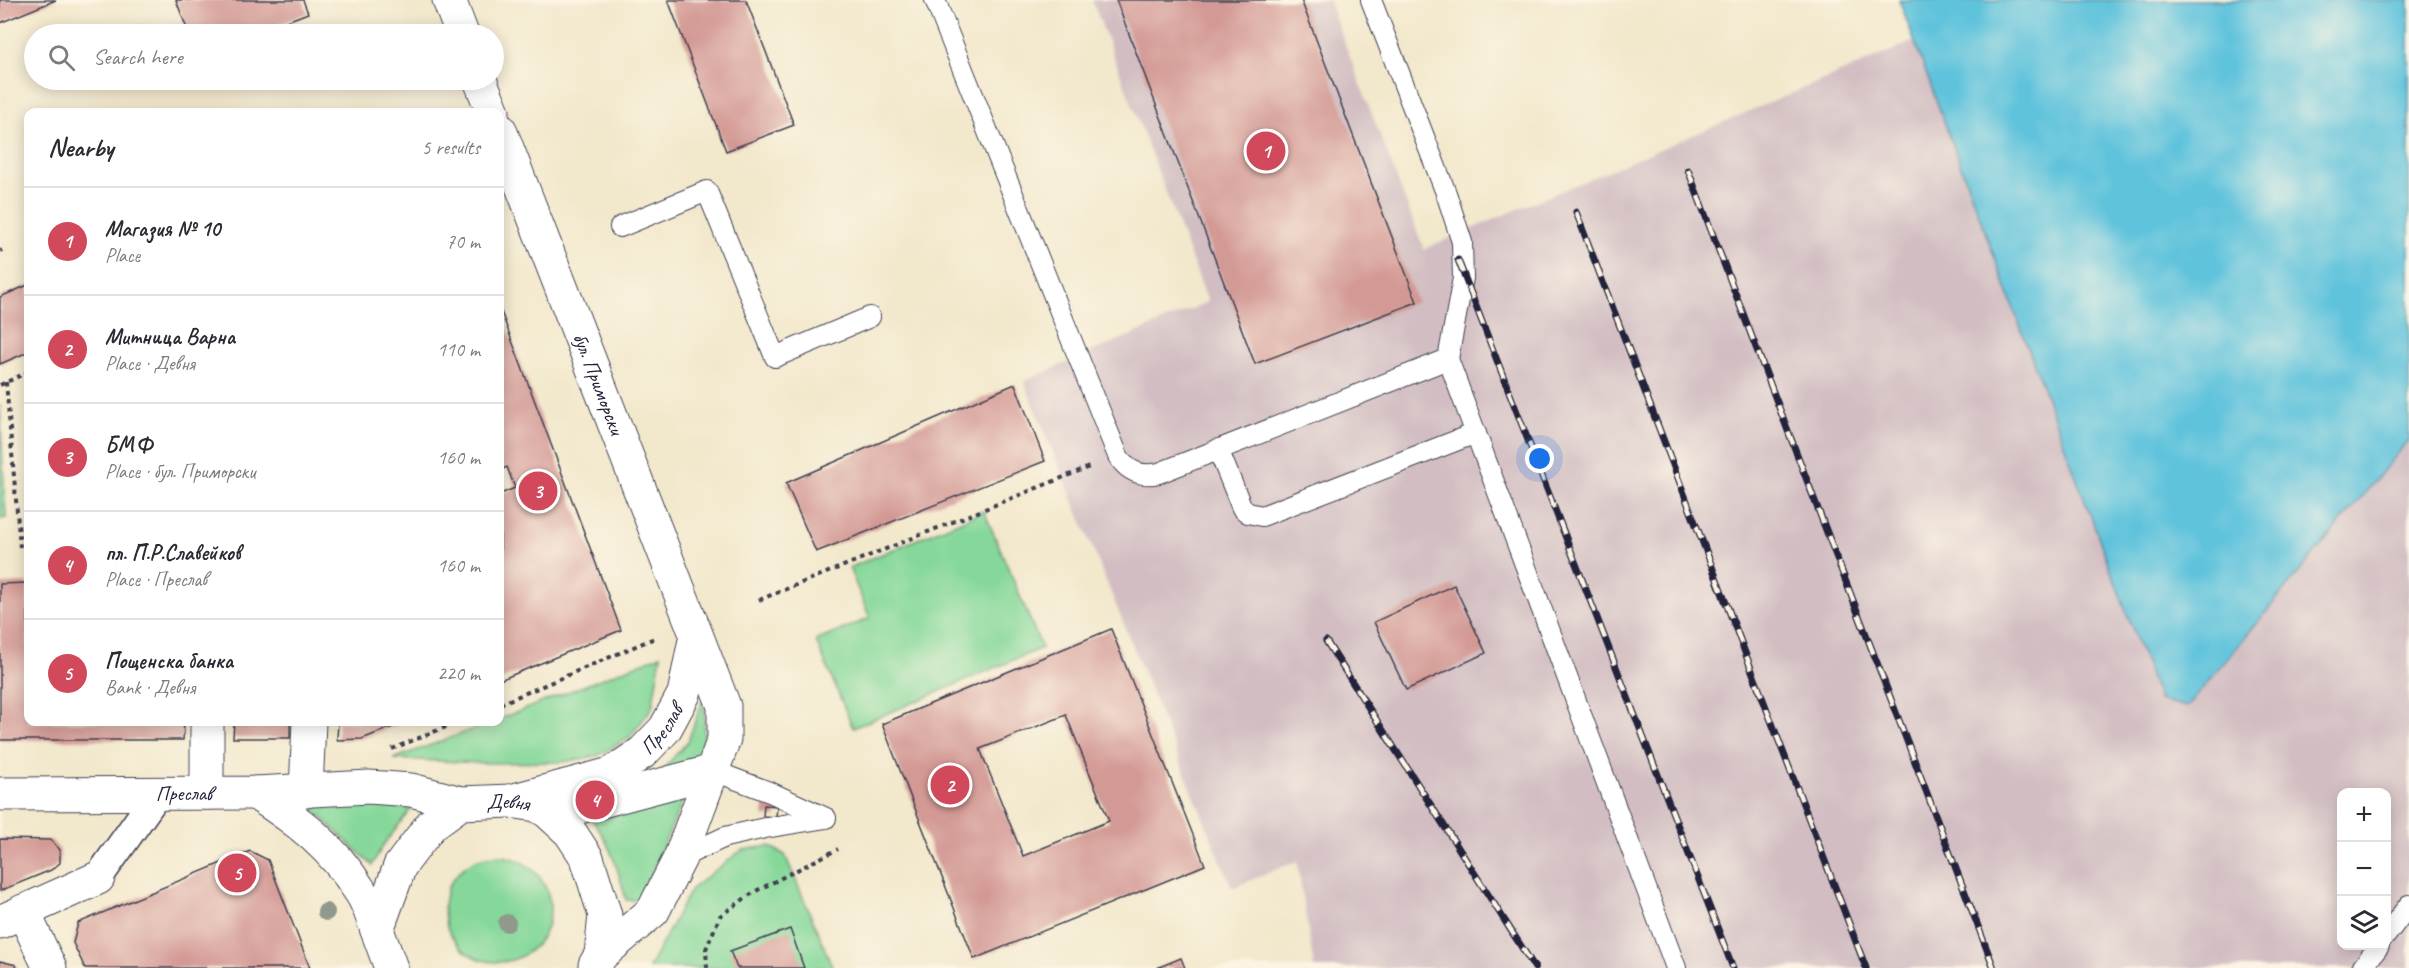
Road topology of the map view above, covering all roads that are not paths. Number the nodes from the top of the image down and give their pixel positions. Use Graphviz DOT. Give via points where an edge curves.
graph roads {
  1 [pos="449,0"];
  2 [pos="935,0"];
  3 [pos="1371,0"];
  4 [pos="458,24"];
  5 [pos="484,90"];
  6 [pos="491,108"];
  7 [pos="504,140"];
  8 [pos="620,227"];
  9 [pos="870,317"];
  10 [pos="1448,359"];
  11 [pos="1476,433"];
  12 [pos="1218,449"];
  13 [pos="694,629"];
  14 [pos="207,726"];
  15 [pos="309,726"];
  16 [pos="714,771"];
  17 [pos="306,791"];
  18 [pos="207,793"];
  19 [pos="255,793"];
  20 [pos="0,794"];
  21 [pos="158,794"];
  22 [pos="511,801"];
  23 [pos="461,802"];
  24 [pos="547,811"];
  25 [pos="681,858"];
  26 [pos="98,878"];
  27 [pos="2409,905"];
  28 [pos="12,916"];
  29 [pos="2391,928"];
  30 [pos="377,930"];
  31 [pos="2375,950"];
  32 [pos="597,962"];
  33 [pos="50,968"];
  34 [pos="391,968"];
  35 [pos="1676,968"];
  36 [pos="2362,968"];
  1 -- 4 [label="main road"];
  2 -- 12 [label="lane" via="1123,464 1149,475"];
  3 -- 10 [label="lane" via="1462,242 1463,278"];
  5 -- 6 [label="main road"];
  7 -- 13 [label="main road, бул. Приморски"];
  8 -- 9 [label="lane" via="708,191 775,357"];
  10 -- 11 [label="lane"];
  10 -- 12 [label="lane"];
  11 -- 12 [label="lane" via="1262,516 1242,508"];
  11 -- 35 [label="lane"];
  13 -- 16 [label="main road, Девня" via="724,706 724,740"];
  13 -- 22 [label="main road, Преслав" via="684,694 665,729 643,752 611,774"];
  14 -- 18 [label="main road"];
  15 -- 17 [label="main road"];
  16 -- 24 [label="main road" via="579,807"];
  16 -- 25 [label="main road, Девня"];
  16 -- 25 [label="lane" via="826,818 725,837"];
  17 -- 19 [label="main road, Преслав"];
  17 -- 23 [label="main road, Преслав" via="369,787 411,790"];
  18 -- 19 [label="main road, Преслав"];
  18 -- 21 [label="main road, Преслав"];
  19 -- 30 [label="main road" via="293,817 325,845 361,892"];
  20 -- 21 [label="main road, Преслав"];
  21 -- 26 [label="street"];
  22 -- 23 [label="main road, Девня"];
  22 -- 24 [label="main road, Девня"];
  23 -- 30 [label="main road, Девня" via="431,825 400,866"];
  24 -- 32 [label="main road, Девня" via="570,831 587,858 605,915"];
  25 -- 32 [label="main road, Девня" via="653,911"];
  26 -- 28 [label="main road"];
  27 -- 29 [label="lane"];
  28 -- 33 [label="main road"];
  30 -- 34 [label="main road"];
  31 -- 36 [label="lane"];
}
